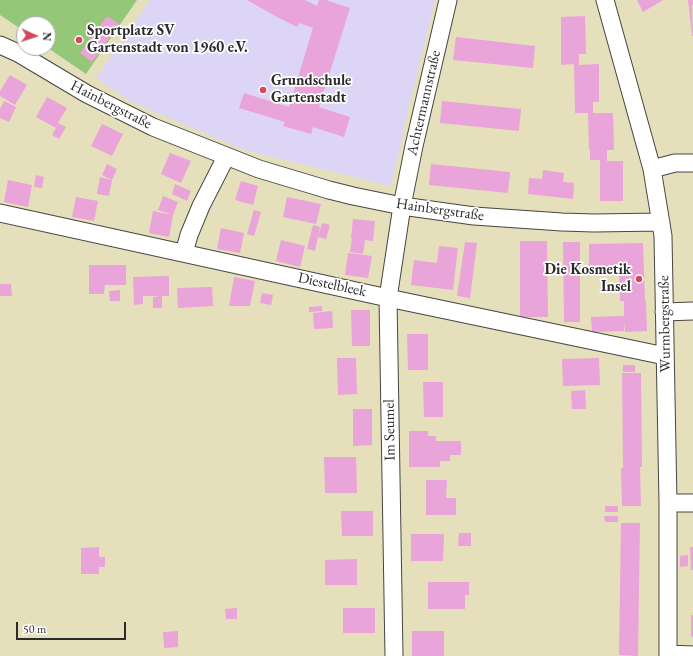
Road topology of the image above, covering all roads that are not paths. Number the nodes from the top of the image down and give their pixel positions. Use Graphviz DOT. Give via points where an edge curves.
graph roads {
  1 [pos="448,0"];
  2 [pos="605,0"];
  3 [pos="0,45"];
  4 [pos="226,157"];
  5 [pos="693,163"];
  6 [pos="652,169"];
  7 [pos="402,206"];
  8 [pos="0,213"];
  9 [pos="661,222"];
  10 [pos="184,253"];
  11 [pos="388,298"];
  12 [pos="693,311"];
  13 [pos="664,312"];
  14 [pos="665,356"];
  15 [pos="668,503"];
  16 [pos="693,503"];
  17 [pos="668,655"];
  18 [pos="693,655"];
  19 [pos="394,656"];
  1 -- 7 [label="street, Achtermannstraße"];
  2 -- 6 [label="street, Wurmbergstraße"];
  3 -- 4 [label="street, Hainbergstraße" via="125,114"];
  4 -- 7 [label="street, Hainbergstraße" via="329,190"];
  4 -- 10 [label="street" via="201,206"];
  5 -- 6 [label="street" via="675,163"];
  6 -- 9 [label="street, Wurmbergstraße"];
  7 -- 9 [label="street, Hainbergstraße" via="534,221"];
  7 -- 11 [label="street, Im Seumel"];
  8 -- 10 [label="street, Diestelbleek"];
  9 -- 13 [label="street, Wurmbergstraße"];
  10 -- 11 [label="street, Diestelbleek"];
  11 -- 14 [label="street, Diestelbleek"];
  11 -- 19 [label="street, Im Seumel"];
  12 -- 13 [label="street"];
  13 -- 14 [label="street, Wurmbergstraße"];
  14 -- 15 [label="street, Wurmbergstraße"];
  15 -- 16 [label="street"];
  15 -- 17 [label="street, Wurmbergstraße"];
  17 -- 18 [label="street"];
}
